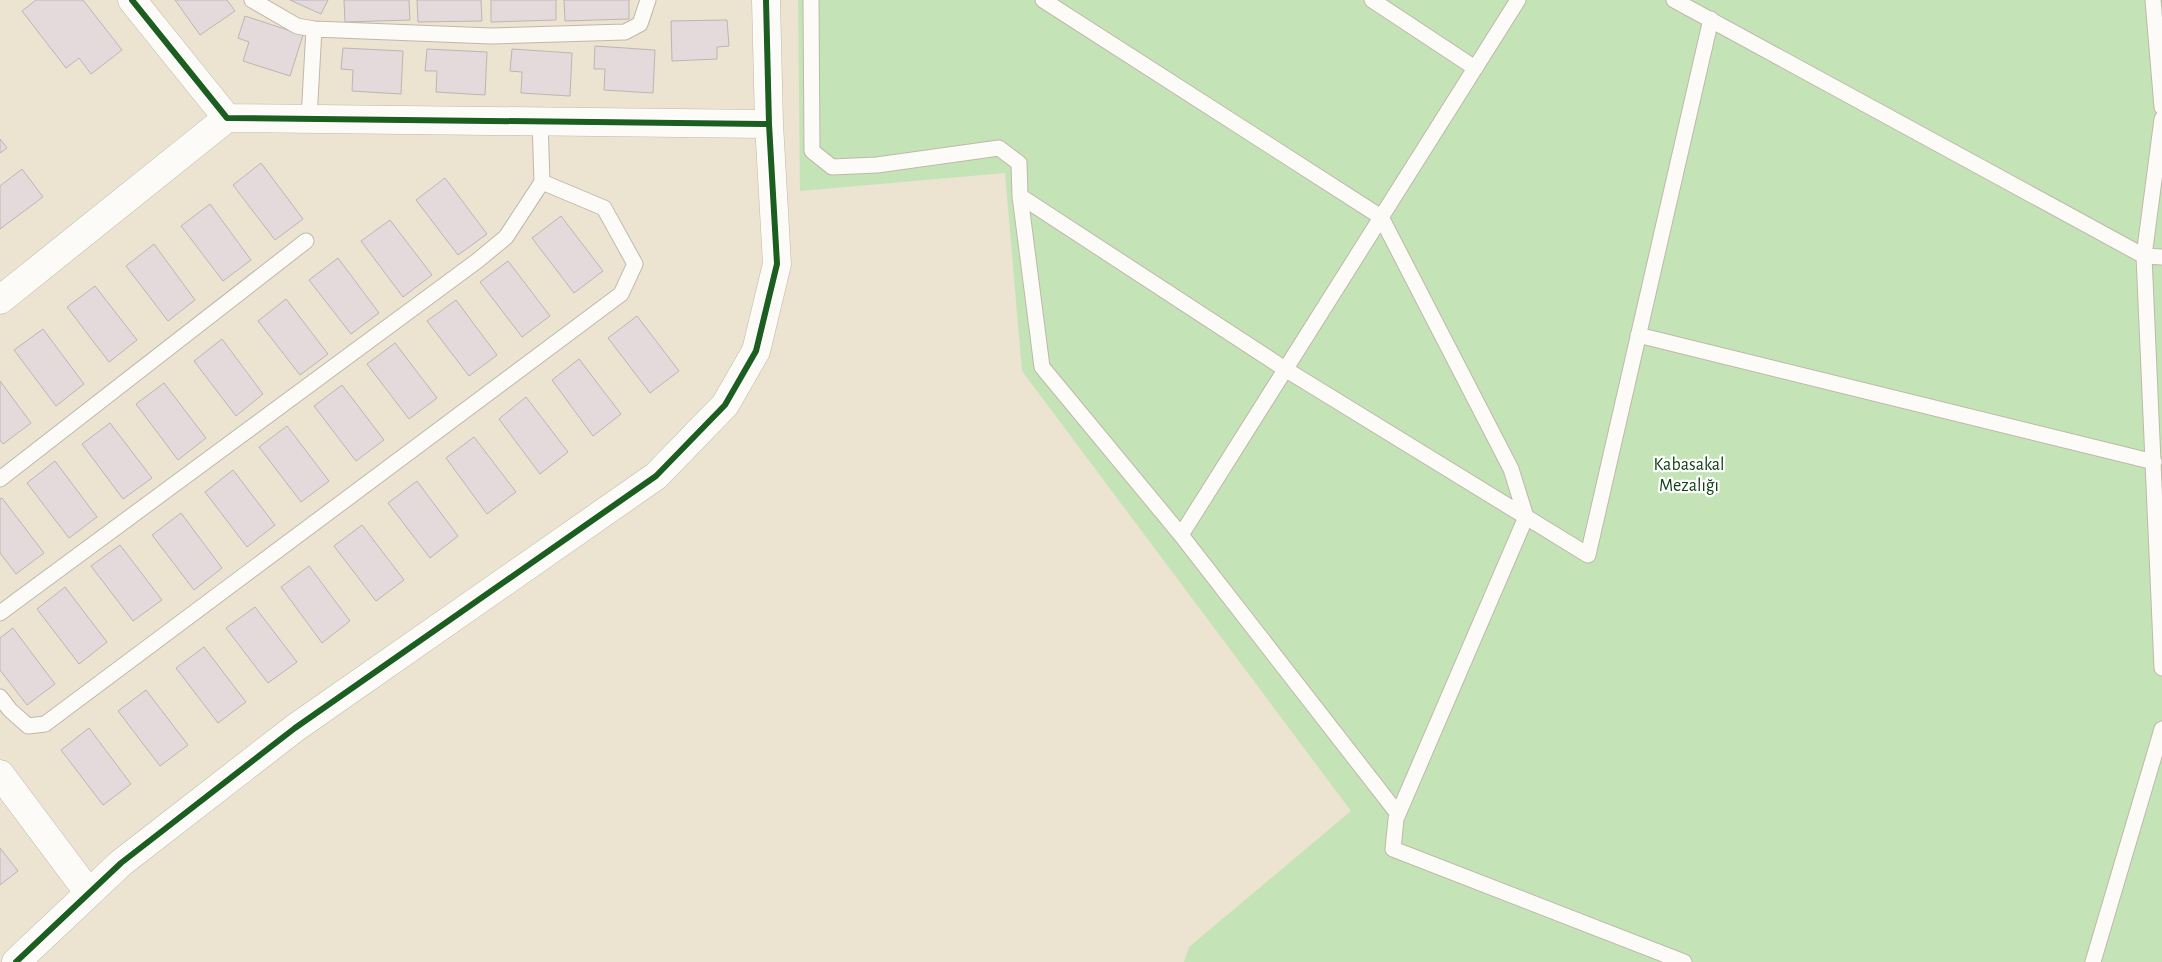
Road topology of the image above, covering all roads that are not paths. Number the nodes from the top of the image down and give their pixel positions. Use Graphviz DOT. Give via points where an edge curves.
graph roads {
  1 [pos="132,0"];
  2 [pos="252,0"];
  3 [pos="648,0"];
  4 [pos="766,0"];
  5 [pos="810,0"];
  6 [pos="1043,0"];
  7 [pos="1372,0"];
  8 [pos="1518,0"];
  9 [pos="1674,0"];
  10 [pos="2153,0"];
  11 [pos="1711,19"];
  12 [pos="314,28"];
  13 [pos="1475,68"];
  14 [pos="2162,107"];
  15 [pos="227,118"];
  16 [pos="309,118"];
  17 [pos="2162,119"];
  18 [pos="540,121"];
  19 [pos="768,124"];
  20 [pos="542,182"];
  21 [pos="1020,196"];
  22 [pos="1381,218"];
  23 [pos="306,241"];
  24 [pos="2144,256"];
  25 [pos="2162,257"];
  26 [pos="0,300"];
  27 [pos="1638,335"];
  28 [pos="1285,369"];
  29 [pos="2154,462"];
  30 [pos="0,479"];
  31 [pos="1526,517"];
  32 [pos="1181,535"];
  33 [pos="0,613"];
  34 [pos="2162,668"];
  35 [pos="0,697"];
  36 [pos="2162,730"];
  37 [pos="0,774"];
  38 [pos="1398,814"];
  39 [pos="89,893"];
  40 [pos="16,962"];
  41 [pos="1684,962"];
  42 [pos="2093,962"];
  1 -- 15 [label="street"];
  2 -- 12 [label="lane" via="296,26"];
  3 -- 12 [label="lane" via="640,24 625,32 492,36"];
  4 -- 19 [label="street"];
  5 -- 21 [label="lane" via="812,151 832,167 877,165 999,148 1019,164"];
  6 -- 22 [label="lane"];
  7 -- 13 [label="lane"];
  8 -- 13 [label="lane"];
  9 -- 11 [label="lane"];
  10 -- 14 [label="lane"];
  11 -- 24 [label="lane"];
  11 -- 27 [label="lane"];
  12 -- 16 [label="lane"];
  13 -- 22 [label="lane"];
  15 -- 16 [label="street"];
  15 -- 26 [label="street"];
  16 -- 18 [label="street"];
  17 -- 24 [label="lane"];
  18 -- 19 [label="street"];
  18 -- 20 [label="lane"];
  19 -- 39 [label="street" via="777,264 756,351 725,405 656,476 295,728 121,862"];
  20 -- 33 [label="lane" via="506,237 491,249"];
  20 -- 35 [label="lane" via="604,208 635,264 621,294 45,724 28,726"];
  21 -- 28 [label="lane"];
  21 -- 32 [label="lane" via="1042,367"];
  22 -- 28 [label="lane"];
  22 -- 31 [label="lane" via="1511,468"];
  23 -- 30 [label="lane"];
  24 -- 25 [label="lane"];
  24 -- 29 [label="lane"];
  27 -- 29 [label="lane"];
  27 -- 31 [label="lane" via="1588,555"];
  28 -- 31 [label="lane"];
  28 -- 32 [label="lane"];
  29 -- 34 [label="lane"];
  31 -- 38 [label="lane"];
  32 -- 38 [label="lane"];
  36 -- 42 [label="lane"];
  37 -- 39 [label="street"];
  38 -- 41 [label="lane" via="1394,849"];
  39 -- 40 [label="street"];
}
